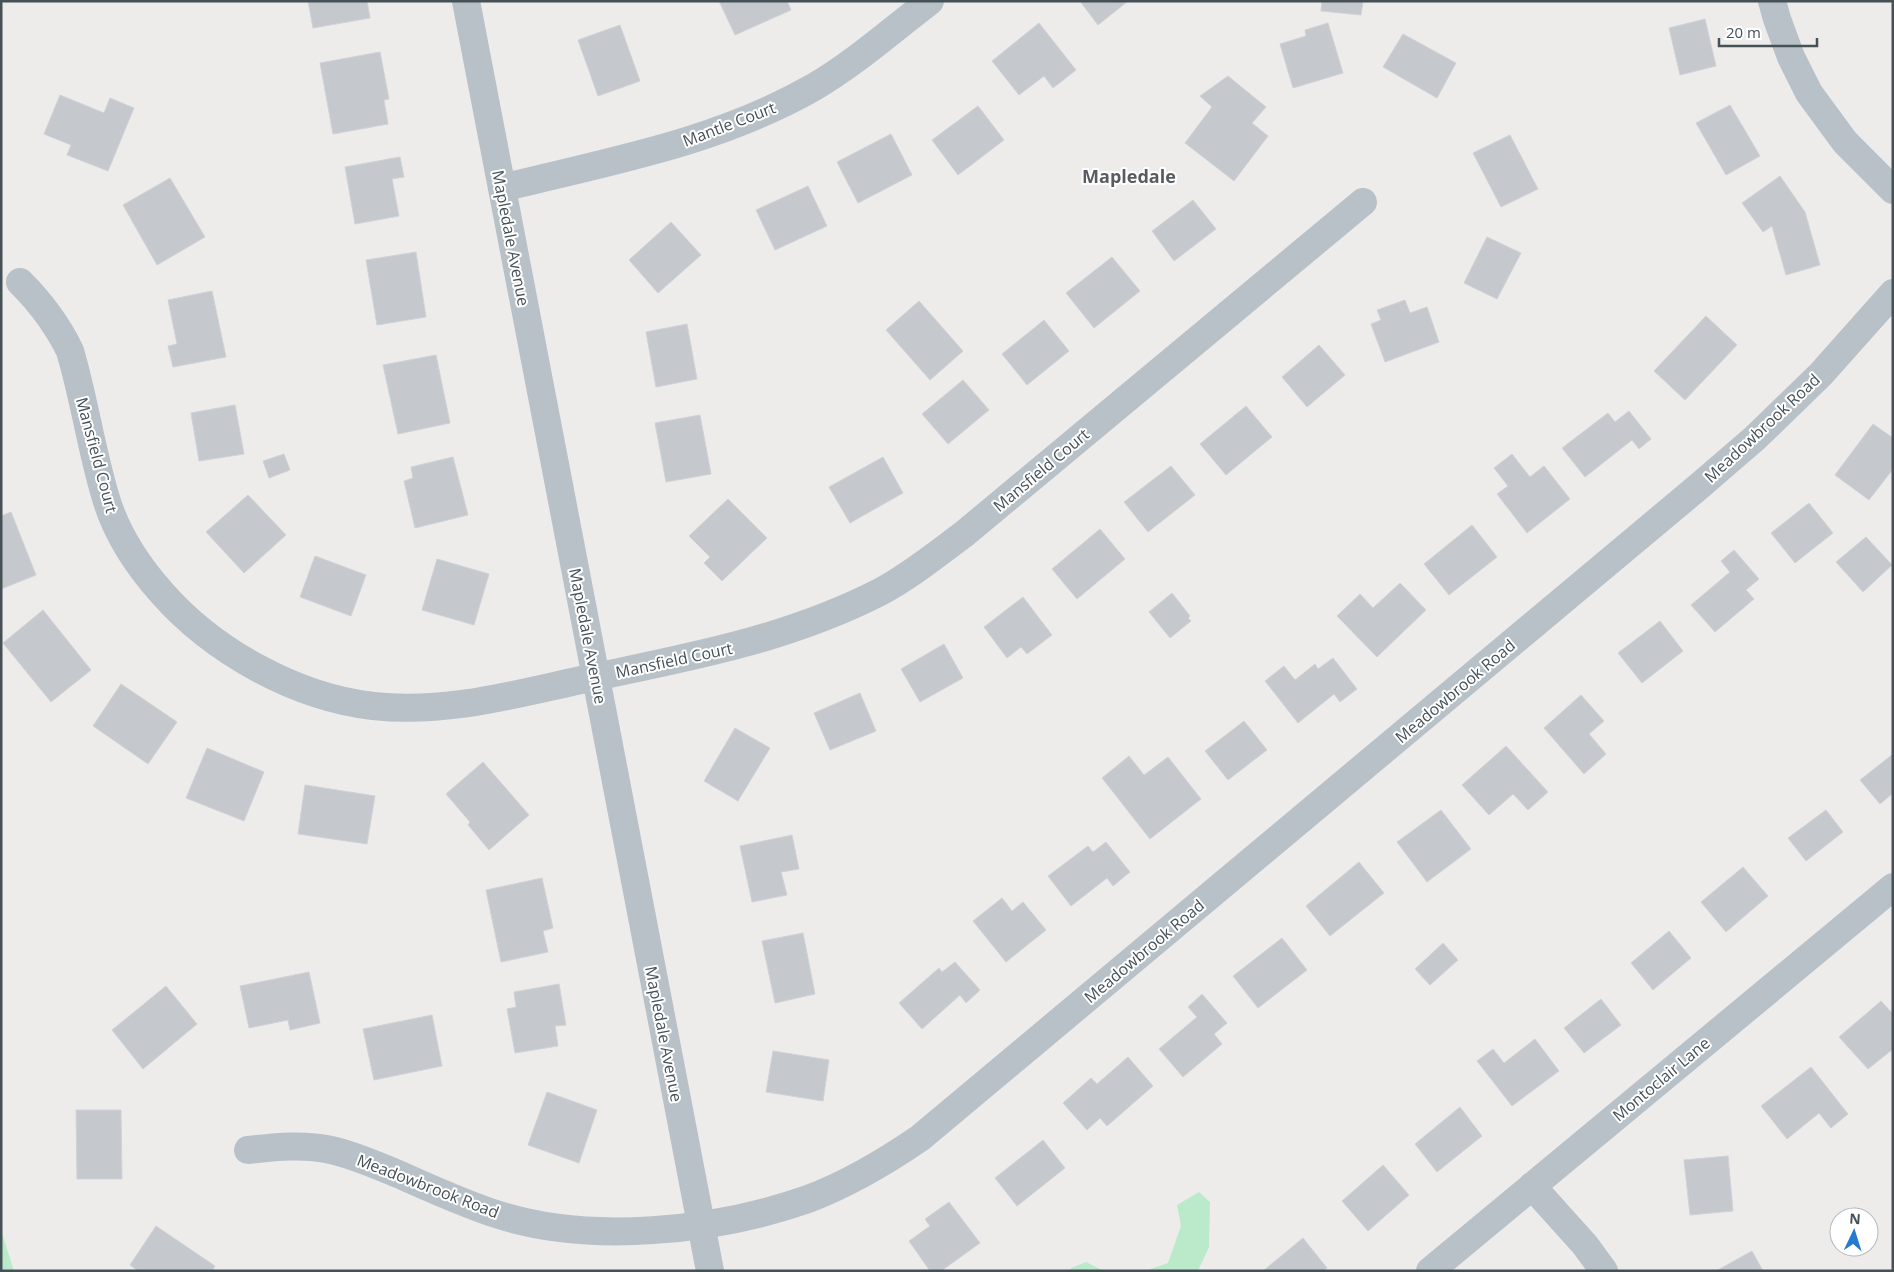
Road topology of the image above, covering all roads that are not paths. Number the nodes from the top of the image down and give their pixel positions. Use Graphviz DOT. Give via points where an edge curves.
graph roads {
  1 [pos="466,1"];
  2 [pos="930,1"];
  3 [pos="1772,1"];
  4 [pos="502,188"];
  5 [pos="1893,190"];
  6 [pos="1363,202"];
  7 [pos="20,282"];
  8 [pos="1893,293"];
  9 [pos="596,677"];
  10 [pos="1893,887"];
  11 [pos="248,1150"];
  12 [pos="1532,1186"];
  13 [pos="701,1224"];
  14 [pos="710,1271"];
  15 [pos="1430,1271"];
  16 [pos="1604,1271"];
  1 -- 4 [label="street, Mapledale Avenue"];
  2 -- 4 [label="street, Mantle Court" via="843,68 780,105 746,120 678,145"];
  3 -- 5 [label="street" via="1791,57 1809,93 1845,142"];
  4 -- 9 [label="street, Mapledale Avenue"];
  6 -- 9 [label="street, Mansfield Court" via="972,528 914,571 881,591 797,628 748,643"];
  7 -- 9 [label="street, Mansfield Court" via="41,302 70,351 105,496 125,543 177,609 237,657 283,680 332,698 394,708 464,704"];
  8 -- 13 [label="street, Meadowbrook Road" via="1821,374 1698,488 920,1138 861,1175 808,1198 752,1215"];
  9 -- 13 [label="street, Mapledale Avenue"];
  10 -- 12 [label="street, Montoclair Lane"];
  11 -- 13 [label="street, Meadowbrook Road" via="285,1146 330,1150 359,1158 491,1212 552,1226 636,1231"];
  12 -- 15 [label="street, Montoclair Lane"];
  12 -- 16 [label="street"];
  13 -- 14 [label="street, Mapledale Avenue"];
}
